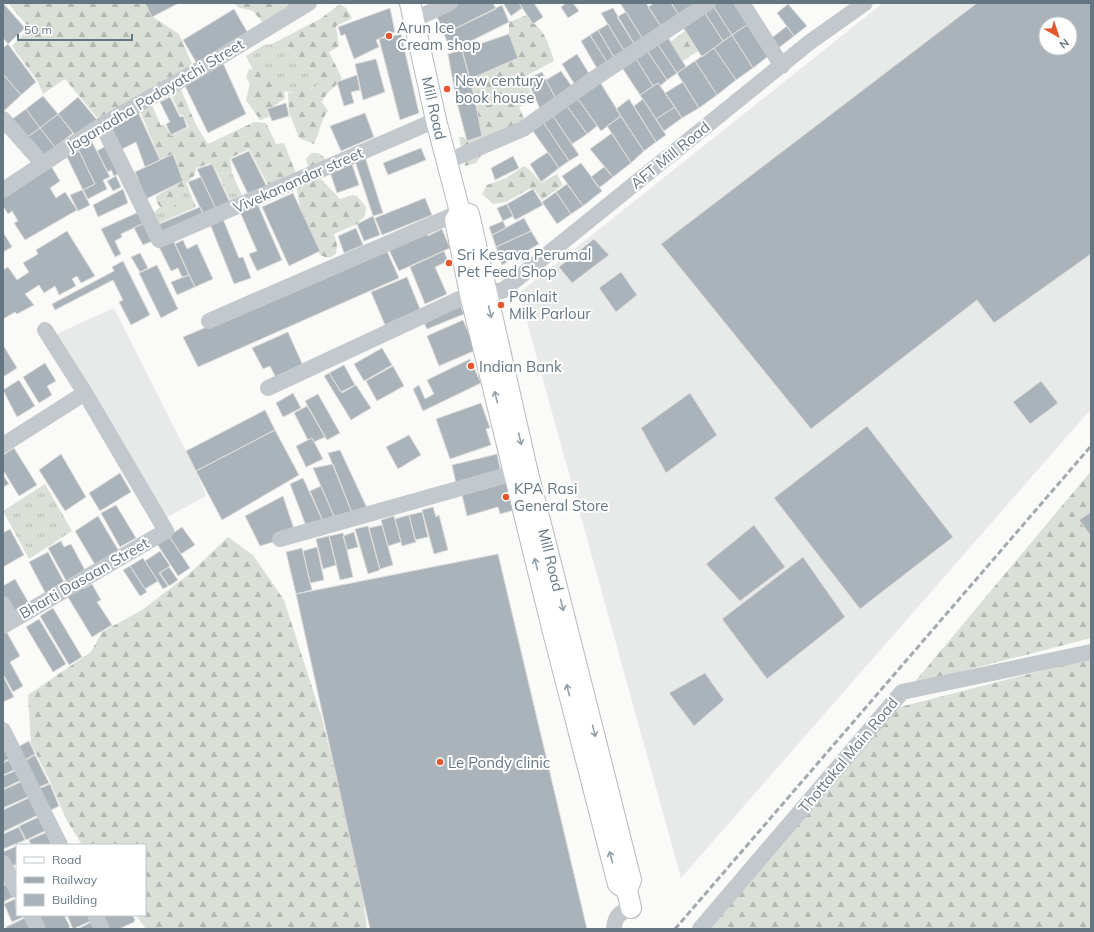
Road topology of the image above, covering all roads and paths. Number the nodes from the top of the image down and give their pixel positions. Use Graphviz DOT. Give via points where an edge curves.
graph roads {
  1 [pos="309,3"];
  2 [pos="450,3"];
  3 [pos="708,3"];
  4 [pos="742,3"];
  5 [pos="866,3"];
  6 [pos="413,11"];
  7 [pos="782,66"];
  8 [pos="3,119"];
  9 [pos="436,120"];
  10 [pos="102,125"];
  11 [pos="448,161"];
  12 [pos="42,163"];
  13 [pos="3,190"];
  14 [pos="460,212"];
  15 [pos="478,292"];
  16 [pos="209,321"];
  17 [pos="45,330"];
  18 [pos="268,388"];
  19 [pos="85,393"];
  20 [pos="3,445"];
  21 [pos="521,471"];
  22 [pos="280,539"];
  23 [pos="3,604"];
  24 [pos="8,623"];
  25 [pos="1091,652"];
  26 [pos="3,730"];
  27 [pos="60,844"];
  28 [pos="3,863"];
  29 [pos="10,884"];
  30 [pos="629,899"];
  31 [pos="32,916"];
  32 [pos="96,916"];
  33 [pos="38,929"];
  34 [pos="102,929"];
  35 [pos="614,929"];
  36 [pos="700,929"];
  1 -- 10 [label="street, Jaganadha Padayatchi Street"];
  2 -- 6 [label="street"];
  3 -- 11 [label="street" via="523,129"];
  4 -- 7 [label="street"];
  5 -- 7 [label="street, AFT Mill Road" via="810,42"];
  6 -- 9 [label="main road, Mill Road"];
  7 -- 15 [label="street, AFT Mill Road" via="502,291"];
  8 -- 12 [label="street"];
  9 -- 10 [label="street, Vivekanandar street" via="159,240"];
  9 -- 11 [label="main road, Mill Road"];
  10 -- 12 [label="street, Jaganadha Padayatchi Street"];
  11 -- 14 [label="main road, Mill Road"];
  12 -- 13 [label="street, Jaganadha Padayatchi Street"];
  14 -- 15 [label="main road, Mill Road" via="469,214"];
  14 -- 16 [label="street"];
  15 -- 18 [label="street"];
  15 -- 21 [label="main road, Mill Road"];
  17 -- 19 [label="street"];
  19 -- 20 [label="street"];
  19 -- 24 [label="street, Bharti Dasaan Street" via="166,531"];
  21 -- 22 [label="street"];
  21 -- 30 [label="main road, Mill Road" via="631,880"];
  23 -- 24 [label="street"];
  25 -- 36 [label="street, Thottakal Main Road" via="902,692"];
  26 -- 27 [label="street"];
  28 -- 29 [label="street"];
  30 -- 35 [label="street" via="615,919"];
  31 -- 33 [label="street"];
  32 -- 34 [label="street"];
}
